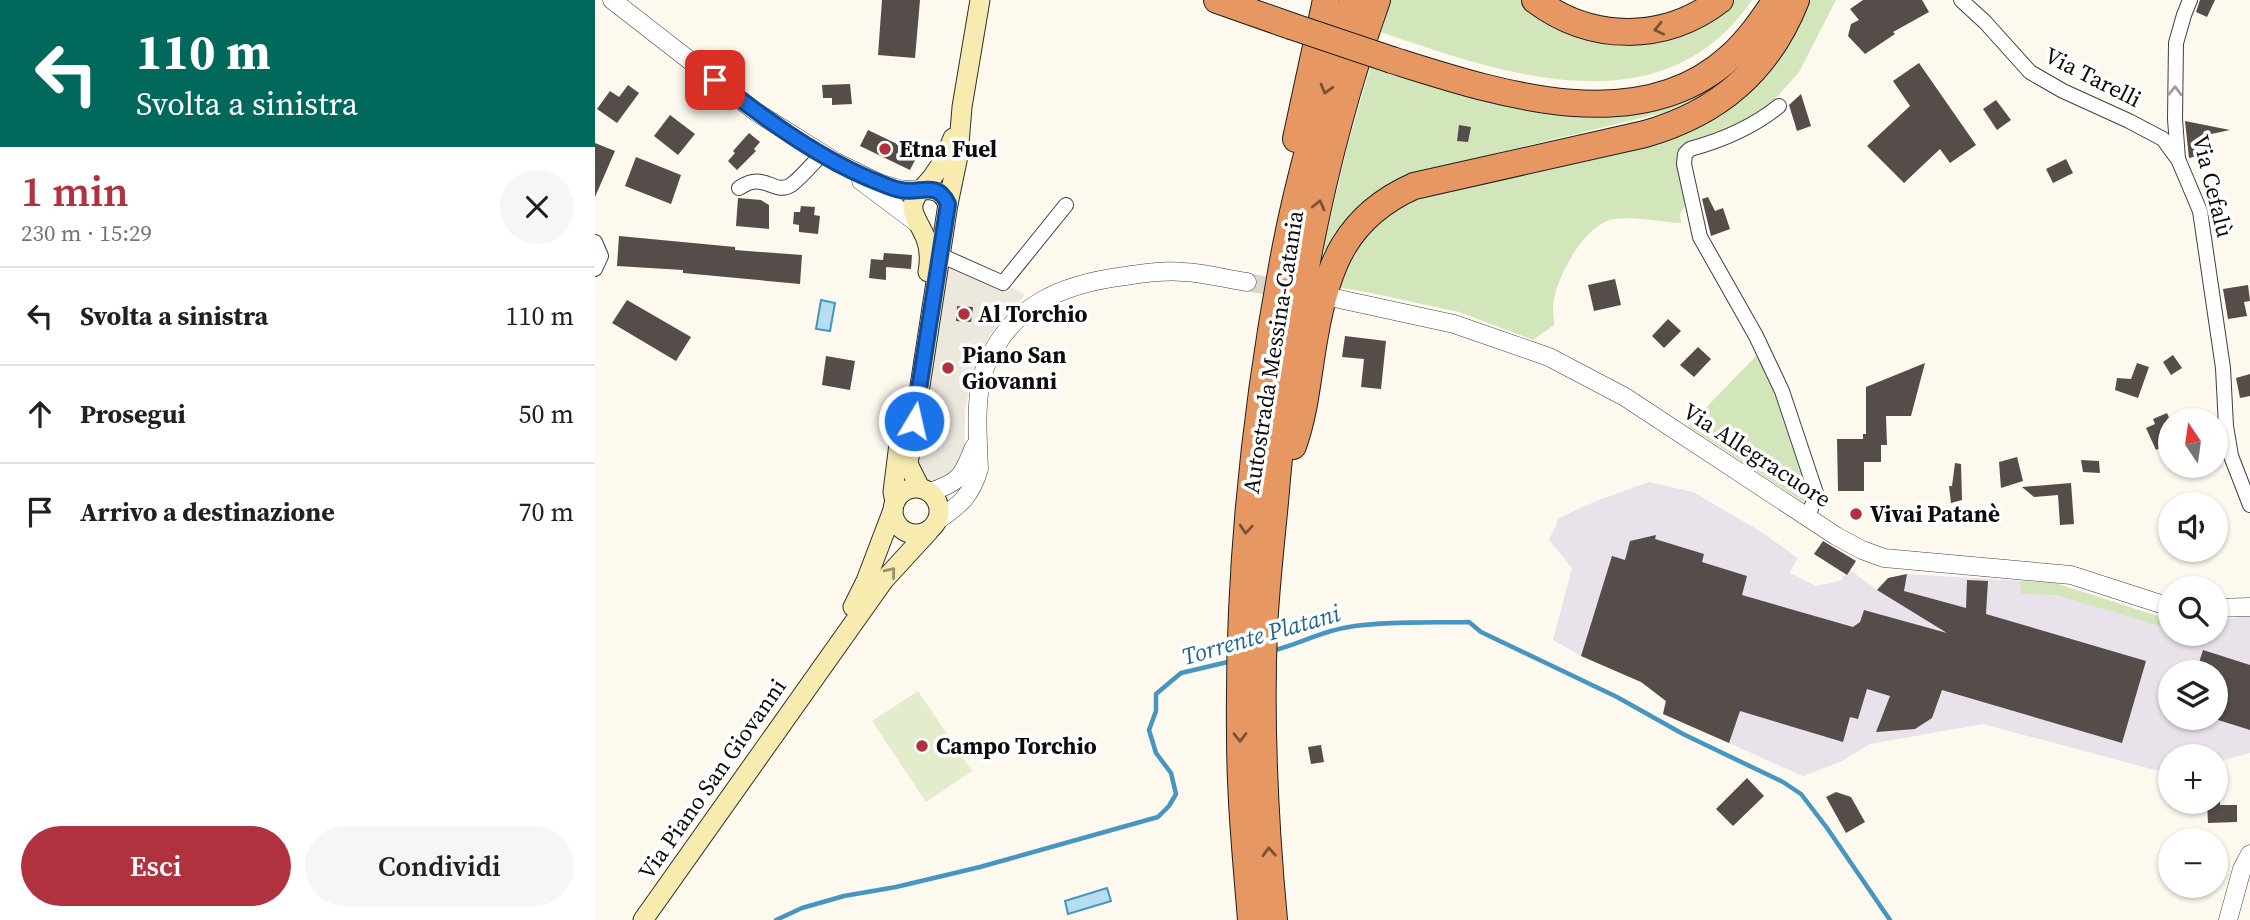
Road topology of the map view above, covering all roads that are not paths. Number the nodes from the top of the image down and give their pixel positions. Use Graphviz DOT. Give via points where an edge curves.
graph roads {
  1 [pos="612,0"];
  2 [pos="980,0"];
  3 [pos="1217,0"];
  4 [pos="1255,0"];
  5 [pos="1326,0"];
  6 [pos="1353,0"];
  7 [pos="1377,0"];
  8 [pos="1535,0"];
  9 [pos="1720,0"];
  10 [pos="1759,0"];
  11 [pos="1776,0"];
  12 [pos="1789,0"];
  13 [pos="1796,0"];
  14 [pos="1961,0"];
  15 [pos="2190,0"];
  16 [pos="1293,19"];
  17 [pos="1393,52"];
  18 [pos="1779,106"];
  19 [pos="962,107"];
  20 [pos="829,158"];
  21 [pos="2178,159"];
  22 [pos="739,188"];
  23 [pos="922,189"];
  24 [pos="948,204"];
  25 [pos="1066,205"];
  26 [pos="917,223"];
  27 [pos="595,243"];
  28 [pos="940,255"];
  29 [pos="595,270"];
  30 [pos="1247,282"];
  31 [pos="1330,297"];
  32 [pos="1263,381"];
  33 [pos="1300,418"];
  34 [pos="978,437"];
  35 [pos="925,490"];
  36 [pos="1276,490"];
  37 [pos="2250,505"];
  38 [pos="894,506"];
  39 [pos="1808,518"];
  40 [pos="934,525"];
  41 [pos="2250,600"];
  42 [pos="2158,603"];
  43 [pos="2228,605"];
  44 [pos="2228,607"];
  45 [pos="2250,607"];
  46 [pos="1252,627"];
  47 [pos="821,667"];
  48 [pos="1252,669"];
  49 [pos="2250,854"];
  50 [pos="643,920"];
  51 [pos="1251,920"];
  52 [pos="1274,920"];
  53 [pos="2228,920"];
  1 -- 20 [label="street" via="756,112"];
  2 -- 19 [label="main road"];
  3 -- 16 [label="highway"];
  4 -- 16 [label="highway"];
  5 -- 32 [label="highway" via="1302,105 1262,331"];
  6 -- 32 [label="highway, Autostrada Messina-Catania, one-way" via="1291,223"];
  36 -- 7 [label="highway, Autostrada Messina-Catania, one-way" via="1288,368 1305,266 1343,111"];
  9 -- 8 [label="highway, one-way" via="1677,24 1635,33 1577,23"];
  10 -- 17 [label="highway" via="1728,40 1697,64 1658,81 1610,89 1528,83"];
  11 -- 17 [label="highway" via="1748,38 1717,67 1676,89 1628,101 1588,104 1526,97 1460,81"];
  12 -- 33 [label="highway" via="1772,35 1741,74 1689,110 1618,133 1430,175 1398,186 1374,202 1346,230 1327,262 1308,332 1299,385"];
  13 -- 33 [label="highway" via="1779,37 1748,77 1701,111 1645,134 1414,186 1366,217 1347,239 1334,265 1315,334"];
  14 -- 21 [label="street, Via Tarelli" via="2030,72 2163,139"];
  21 -- 15 [label="street, Via Cefalù, one-way" via="2176,44"];
  16 -- 17 [label="highway, bridge"];
  18 -- 39 [label="street" via="1737,134 1690,149 1683,164 1700,237 1782,390 1816,493"];
  19 -- 23 [label="main road" via="945,159"];
  19 -- 24 [label="main road"];
  20 -- 22 [label="street" via="790,185 781,188 759,180"];
  20 -- 23 [label="street" via="903,191"];
  20 -- 26 [label="street"];
  21 -- 37 [label="street, Via Cefalù" via="2200,211 2231,456"];
  23 -- 24 [label="main road" via="937,190"];
  23 -- 26 [label="main road" via="912,206"];
  24 -- 28 [label="main road"];
  25 -- 28 [label="street" via="1003,283"];
  26 -- 38 [label="main road" via="930,263 896,461"];
  27 -- 29 [label="street" via="601,256"];
  28 -- 35 [label="main road" via="908,464"];
  30 -- 34 [label="street" via="1184,272 1150,273 1072,286 1047,296 1015,322 984,370"];
  31 -- 39 [label="street, Via Allegracuore" via="1454,324 1549,357 1625,397"];
  32 -- 46 [label="highway, Autostrada Messina-Catania, one-way" via="1248,507"];
  33 -- 36 [label="highway"];
  34 -- 35 [label="street" via="959,479"];
  34 -- 40 [label="street" via="976,479 964,502"];
  35 -- 38 [label="main road" via="905,491"];
  35 -- 40 [label="main road" via="939,504"];
  36 -- 46 [label="highway, Autostrada Messina-Catania"];
  38 -- 40 [label="main road" via="898,526 905,531 913,534"];
  38 -- 47 [label="main road" via="866,581"];
  39 -- 42 [label="street, Via Allegracuore" via="1884,558 2071,575"];
  47 -- 40 [label="main road, one-way" via="884,580"];
  41 -- 43 [label="street"];
  44 -- 45 [label="street"];
  46 -- 48 [label="highway"];
  47 -- 50 [label="main road, Via Piano San Giovanni"];
  48 -- 51 [label="highway, one-way" via="1241,796"];
  52 -- 48 [label="highway, one-way"];
  49 -- 53 [label="street"];
}
